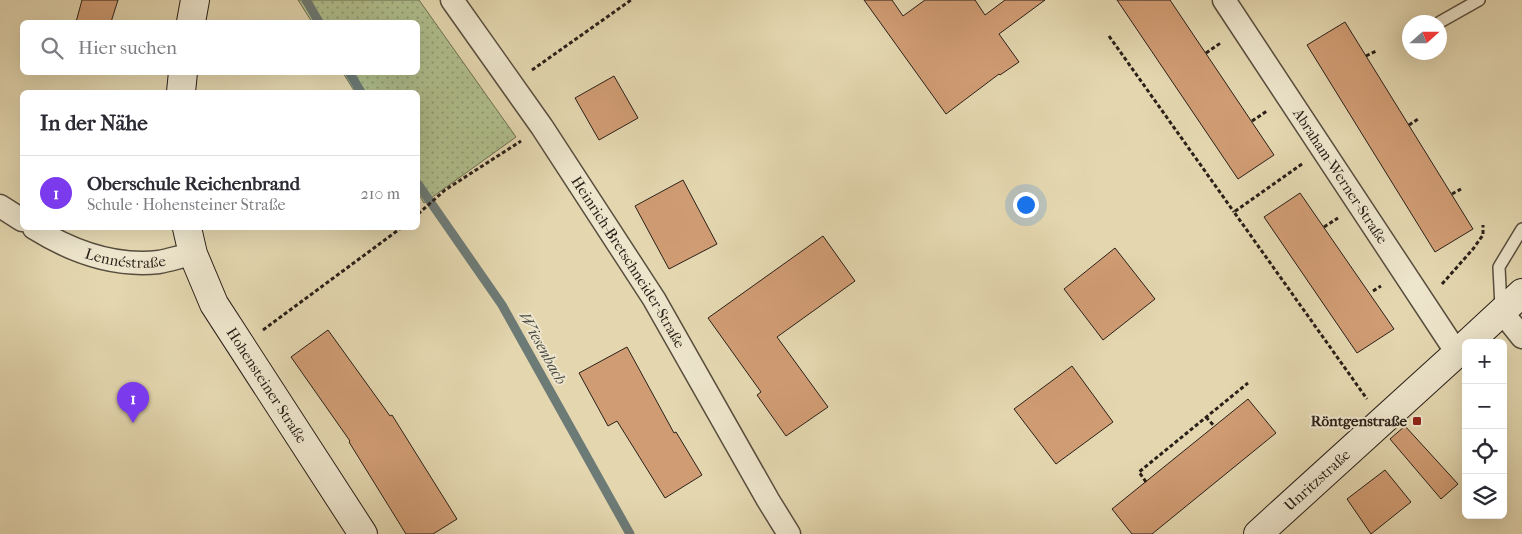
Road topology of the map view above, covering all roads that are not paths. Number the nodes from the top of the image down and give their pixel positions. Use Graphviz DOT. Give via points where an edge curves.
graph roads {
  1 [pos="194,0"];
  2 [pos="452,0"];
  3 [pos="1224,0"];
  4 [pos="1479,0"];
  5 [pos="1447,18"];
  6 [pos="191,20"];
  7 [pos="183,75"];
  8 [pos="181,90"];
  9 [pos="0,206"];
  10 [pos="20,219"];
  11 [pos="1522,229"];
  12 [pos="37,230"];
  13 [pos="187,230"];
  14 [pos="193,254"];
  15 [pos="1522,293"];
  16 [pos="1502,312"];
  17 [pos="1522,337"];
  18 [pos="1473,339"];
  19 [pos="1462,345"];
  20 [pos="1462,349"];
  21 [pos="363,534"];
  22 [pos="789,534"];
  23 [pos="1258,534"];
  1 -- 6 [label="main road"];
  2 -- 22 [label="street, Heinrich-Bretschneider-Straße" via="542,127 654,299"];
  3 -- 19 [label="street, Abraham-Werner-Straße" via="1424,303"];
  4 -- 5 [label="lane"];
  7 -- 8 [label="main road"];
  9 -- 10 [label="street"];
  11 -- 16 [label="lane" via="1499,267"];
  12 -- 14 [label="street, Lennéstraße" via="54,241 97,258 140,263"];
  13 -- 14 [label="main road, Hohensteiner Straße"];
  14 -- 21 [label="main road, Hohensteiner Straße" via="214,304"];
  15 -- 16 [label="main road, Unritzstraße"];
  16 -- 17 [label="street"];
  16 -- 18 [label="main road, Unritzstraße"];
  20 -- 23 [label="main road, Unritzstraße"];
}
